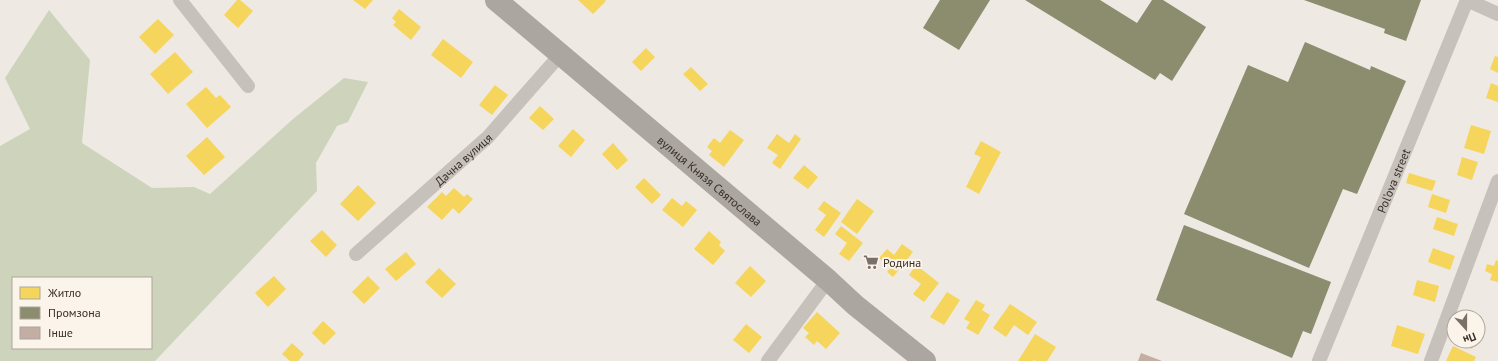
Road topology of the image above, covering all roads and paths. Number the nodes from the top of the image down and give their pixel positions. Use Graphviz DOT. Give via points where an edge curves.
graph roads {
  1 [pos="180,0"];
  2 [pos="496,0"];
  3 [pos="1467,0"];
  4 [pos="1498,14"];
  5 [pos="560,55"];
  6 [pos="248,86"];
  7 [pos="1498,181"];
  8 [pos="356,254"];
  9 [pos="828,280"];
  10 [pos="768,361"];
  11 [pos="925,361"];
  12 [pos="1319,361"];
  13 [pos="1431,361"];
  1 -- 6 [label="street"];
  2 -- 5 [label="main road, вулиця Князя Святослава"];
  3 -- 4 [label="street"];
  3 -- 12 [label="street, Pol’ova street"];
  5 -- 8 [label="street, Дачна вулиця" via="488,137"];
  5 -- 9 [label="main road, вулиця Князя Святослава"];
  7 -- 13 [label="street"];
  9 -- 10 [label="street"];
  9 -- 11 [label="main road, вулиця Князя Святослава"];
}
